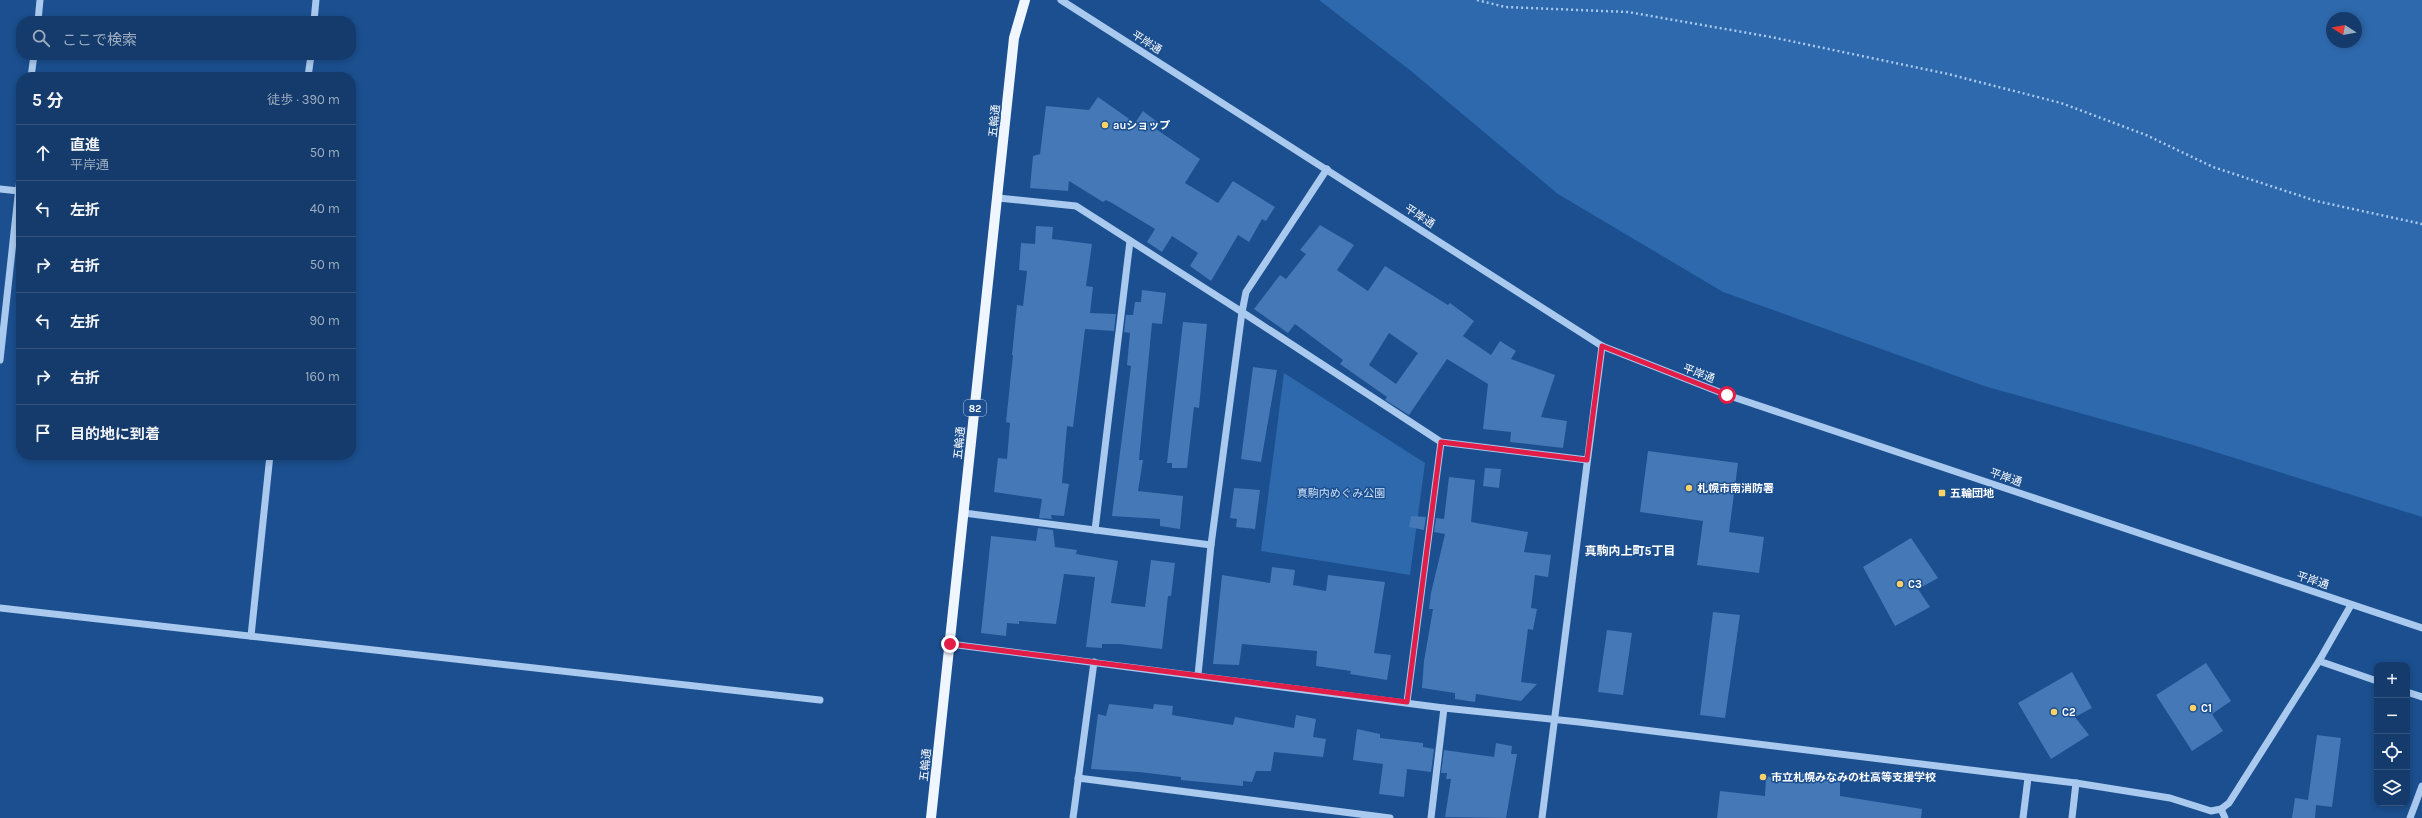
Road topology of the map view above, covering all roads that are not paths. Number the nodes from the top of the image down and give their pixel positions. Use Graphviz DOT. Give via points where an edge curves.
graph roads {
  1 [pos="40,0"];
  2 [pos="316,0"];
  3 [pos="1025,0"];
  4 [pos="1061,0"];
  5 [pos="38,16"];
  6 [pos="314,16"];
  7 [pos="33,60"];
  8 [pos="310,60"];
  9 [pos="32,72"];
  10 [pos="308,72"];
  11 [pos="1327,169"];
  12 [pos="0,189"];
  13 [pos="16,191"];
  14 [pos="998,198"];
  15 [pos="16,210"];
  16 [pos="1130,240"];
  17 [pos="1242,312"];
  18 [pos="1602,346"];
  19 [pos="0,360"];
  20 [pos="1441,442"];
  21 [pos="269,460"];
  22 [pos="1587,460"];
  23 [pos="964,513"];
  24 [pos="1095,530"];
  25 [pos="1211,545"];
  26 [pos="2351,605"];
  27 [pos="0,608"];
  28 [pos="2422,628"];
  29 [pos="251,636"];
  30 [pos="950,644"];
  31 [pos="2319,661"];
  32 [pos="1094,662"];
  33 [pos="1198,675"];
  34 [pos="2374,680"];
  35 [pos="2410,693"];
  36 [pos="2422,697"];
  37 [pos="820,700"];
  38 [pos="1407,702"];
  39 [pos="1444,708"];
  40 [pos="1555,719"];
  41 [pos="1078,778"];
  42 [pos="2028,778"];
  43 [pos="2076,784"];
  44 [pos="2422,786"];
  45 [pos="2221,809"];
  46 [pos="931,818"];
  47 [pos="1073,818"];
  48 [pos="1390,818"];
  49 [pos="1431,818"];
  50 [pos="1542,818"];
  51 [pos="2023,818"];
  52 [pos="2072,818"];
  53 [pos="2225,818"];
  54 [pos="2410,818"];
  1 -- 5 [label="street"];
  2 -- 6 [label="street"];
  3 -- 14 [label="main road, 五輪通 / 82" via="1014,38"];
  4 -- 11 [label="street, 平岸通"];
  7 -- 9 [label="street"];
  8 -- 10 [label="street"];
  11 -- 17 [label="street" via="1246,292"];
  11 -- 18 [label="street, 平岸通"];
  12 -- 13 [label="street"];
  14 -- 16 [label="street" via="1076,206"];
  14 -- 23 [label="main road, 五輪通 / 82"];
  15 -- 19 [label="street"];
  16 -- 17 [label="street"];
  16 -- 24 [label="street"];
  17 -- 20 [label="street"];
  17 -- 25 [label="street"];
  18 -- 22 [label="street"];
  18 -- 26 [label="street, 平岸通" via="1727,395"];
  20 -- 22 [label="street"];
  20 -- 38 [label="street"];
  21 -- 29 [label="street"];
  22 -- 40 [label="street"];
  23 -- 24 [label="street"];
  23 -- 30 [label="main road, 五輪通 / 82"];
  24 -- 25 [label="street"];
  25 -- 33 [label="street"];
  26 -- 28 [label="street, 平岸通"];
  26 -- 31 [label="street"];
  27 -- 29 [label="street"];
  29 -- 37 [label="street"];
  30 -- 32 [label="street"];
  30 -- 46 [label="main road, 五輪通 / 82"];
  31 -- 34 [label="street"];
  31 -- 45 [label="street" via="2228,803"];
  32 -- 33 [label="street"];
  32 -- 41 [label="street"];
  33 -- 38 [label="street"];
  35 -- 36 [label="street"];
  38 -- 39 [label="street"];
  39 -- 40 [label="street"];
  39 -- 49 [label="street"];
  40 -- 42 [label="street"];
  40 -- 50 [label="street"];
  41 -- 47 [label="street"];
  41 -- 48 [label="street"];
  42 -- 43 [label="street"];
  42 -- 51 [label="street"];
  43 -- 45 [label="street" via="2170,798 2211,812"];
  43 -- 52 [label="street"];
  44 -- 54 [label="street"];
  45 -- 53 [label="street"];
}
